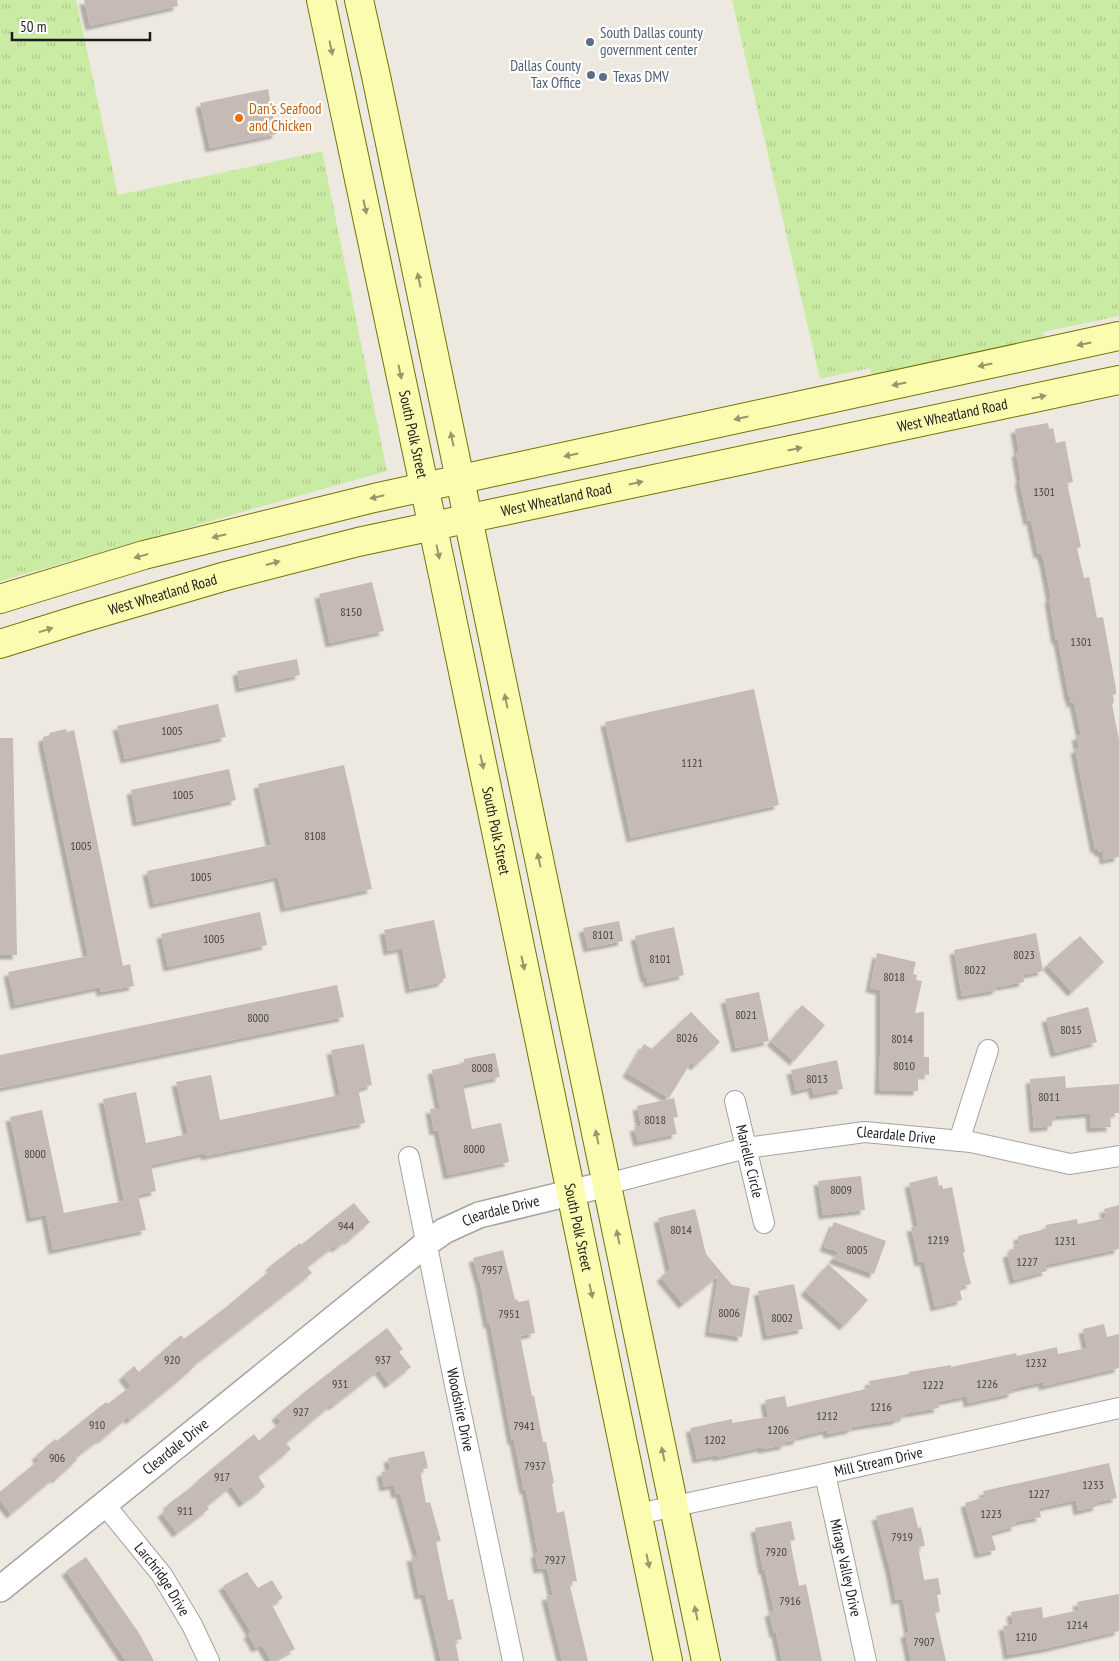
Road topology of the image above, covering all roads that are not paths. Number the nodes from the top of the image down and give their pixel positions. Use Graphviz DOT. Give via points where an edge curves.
graph roads {
  1 [pos="360,5"];
  2 [pos="322,9"];
  3 [pos="1119,336"];
  4 [pos="947,374"];
  5 [pos="1119,380"];
  6 [pos="955,415"];
  7 [pos="460,479"];
  8 [pos="424,487"];
  9 [pos="468,518"];
  10 [pos="432,526"];
  11 [pos="74,577"];
  12 [pos="0,599"];
  13 [pos="83,618"];
  14 [pos="0,644"];
  15 [pos="549,907"];
  16 [pos="514,916"];
  17 [pos="988,1050"];
  18 [pos="735,1101"];
  19 [pos="959,1141"];
  20 [pos="746,1148"];
  21 [pos="1119,1156"];
  22 [pos="409,1157"];
  23 [pos="607,1184"];
  24 [pos="571,1192"];
  25 [pos="764,1223"];
  26 [pos="427,1243"];
  27 [pos="1119,1408"];
  28 [pos="825,1474"];
  29 [pos="104,1505"];
  30 [pos="674,1506"];
  31 [pos="638,1514"];
  32 [pos="0,1590"];
  33 [pos="209,1661"];
  34 [pos="513,1661"];
  35 [pos="668,1661"];
  36 [pos="706,1661"];
  37 [pos="866,1661"];
  1 -- 2 [label="main road"];
  7 -- 1 [label="main road, one-way"];
  2 -- 8 [label="main road, South Polk Street, one-way"];
  3 -- 4 [label="main road, one-way"];
  4 -- 6 [label="main road"];
  4 -- 7 [label="main road, one-way"];
  6 -- 5 [label="main road, West Wheatland Road, one-way"];
  9 -- 6 [label="main road, West Wheatland Road, one-way"];
  7 -- 8 [label="main road"];
  7 -- 9 [label="main road"];
  8 -- 10 [label="main road, South Polk Street"];
  8 -- 11 [label="main road, one-way" via="188,544"];
  9 -- 10 [label="main road, West Wheatland Road"];
  15 -- 9 [label="main road, one-way"];
  13 -- 10 [label="main road, West Wheatland Road, one-way" via="285,560"];
  10 -- 16 [label="main road, South Polk Street, one-way"];
  11 -- 12 [label="main road"];
  11 -- 13 [label="main road"];
  14 -- 13 [label="main road, West Wheatland Road, one-way"];
  15 -- 16 [label="main road"];
  23 -- 15 [label="main road, one-way"];
  16 -- 24 [label="main road, South Polk Street, one-way"];
  17 -- 19 [label="street"];
  18 -- 20 [label="street, Marielle Circle"];
  19 -- 20 [label="street, Cleardale Drive" via="866,1132"];
  19 -- 21 [label="street, Cleardale Drive" via="1070,1164"];
  20 -- 23 [label="street, Cleardale Drive"];
  20 -- 25 [label="street, Marielle Circle"];
  22 -- 26 [label="street, Woodshire Drive"];
  23 -- 24 [label="street, Cleardale Drive"];
  30 -- 23 [label="main road, one-way"];
  24 -- 26 [label="street, Cleardale Drive" via="479,1215 444,1231"];
  24 -- 31 [label="main road, South Polk Street, one-way"];
  26 -- 29 [label="street, Cleardale Drive"];
  26 -- 34 [label="street, Woodshire Drive"];
  27 -- 28 [label="street, Mill Stream Drive"];
  28 -- 30 [label="street, Mill Stream Drive"];
  28 -- 37 [label="street, Mirage Valley Drive"];
  29 -- 32 [label="street, Cleardale Drive"];
  29 -- 33 [label="street, Larchridge Drive" via="162,1576 192,1625"];
  30 -- 31 [label="street, Mill Stream Drive"];
  36 -- 30 [label="main road, one-way"];
  31 -- 35 [label="main road, South Polk Street, one-way"];
}
